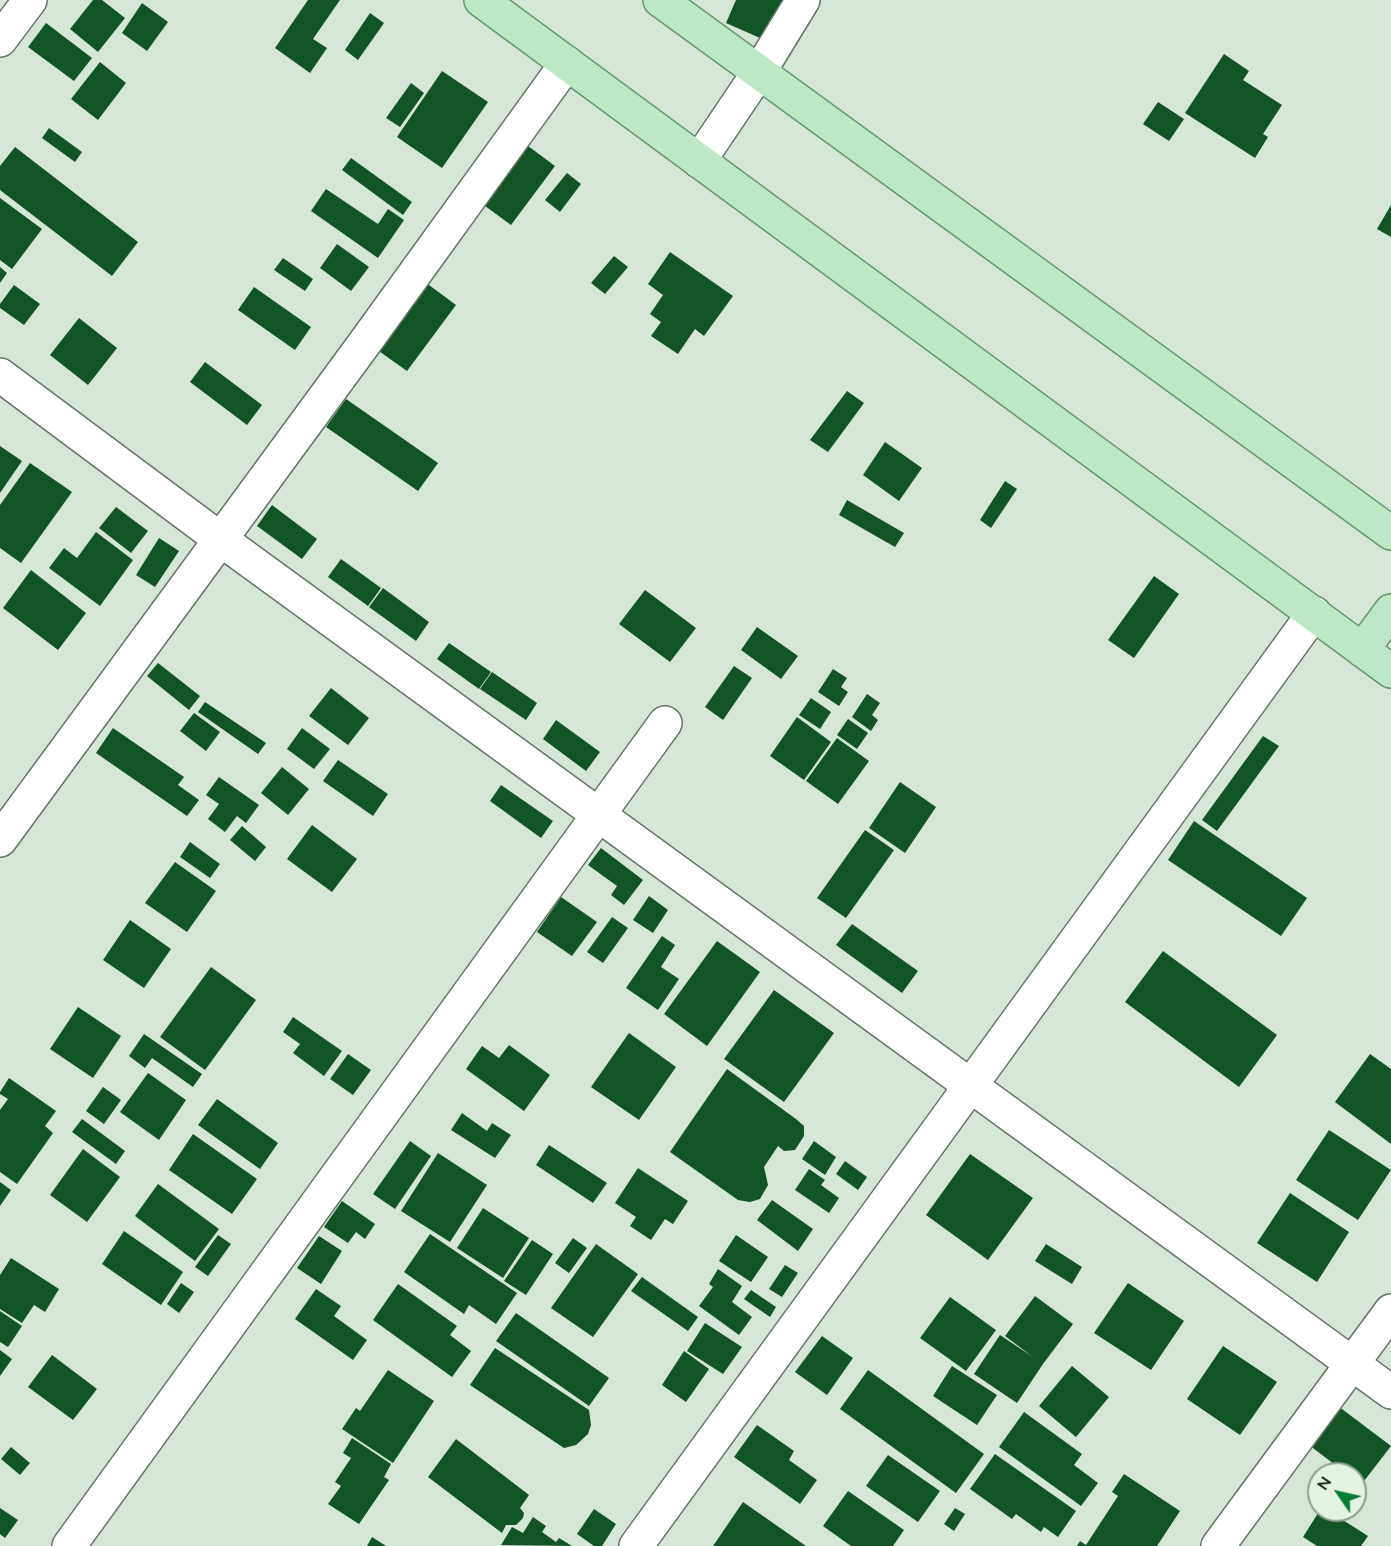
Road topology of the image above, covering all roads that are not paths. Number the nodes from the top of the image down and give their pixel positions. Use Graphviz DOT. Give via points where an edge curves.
graph roads {
  1 [pos="30,0"];
  2 [pos="481,0"];
  3 [pos="660,0"];
  4 [pos="803,0"];
  5 [pos="0,40"];
  6 [pos="567,63"];
  7 [pos="759,72"];
  8 [pos="699,161"];
  9 [pos="0,375"];
  10 [pos="1391,533"];
  11 [pos="220,538"];
  12 [pos="1391,611"];
  13 [pos="1314,613"];
  14 [pos="1362,650"];
  15 [pos="1391,671"];
  16 [pos="665,723"];
  17 [pos="599,815"];
  18 [pos="0,840"];
  19 [pos="971,1086"];
  20 [pos="1391,1311"];
  21 [pos="1352,1364"];
  22 [pos="1391,1392"];
  23 [pos="69,1546"];
  24 [pos="636,1546"];
  25 [pos="1218,1546"];
  1 -- 5 [label="street"];
  2 -- 6 [label="main road"];
  3 -- 7 [label="main road"];
  4 -- 7 [label="street"];
  6 -- 8 [label="main road"];
  6 -- 11 [label="street"];
  7 -- 8 [label="street"];
  7 -- 10 [label="main road"];
  8 -- 13 [label="main road"];
  9 -- 11 [label="street"];
  11 -- 17 [label="street"];
  11 -- 18 [label="street"];
  12 -- 14 [label="main road"];
  13 -- 14 [label="main road"];
  13 -- 19 [label="street"];
  14 -- 15 [label="main road"];
  16 -- 17 [label="street"];
  17 -- 19 [label="street"];
  17 -- 23 [label="street"];
  19 -- 21 [label="street"];
  19 -- 24 [label="street"];
  20 -- 21 [label="street"];
  21 -- 22 [label="street"];
  21 -- 25 [label="street"];
}
